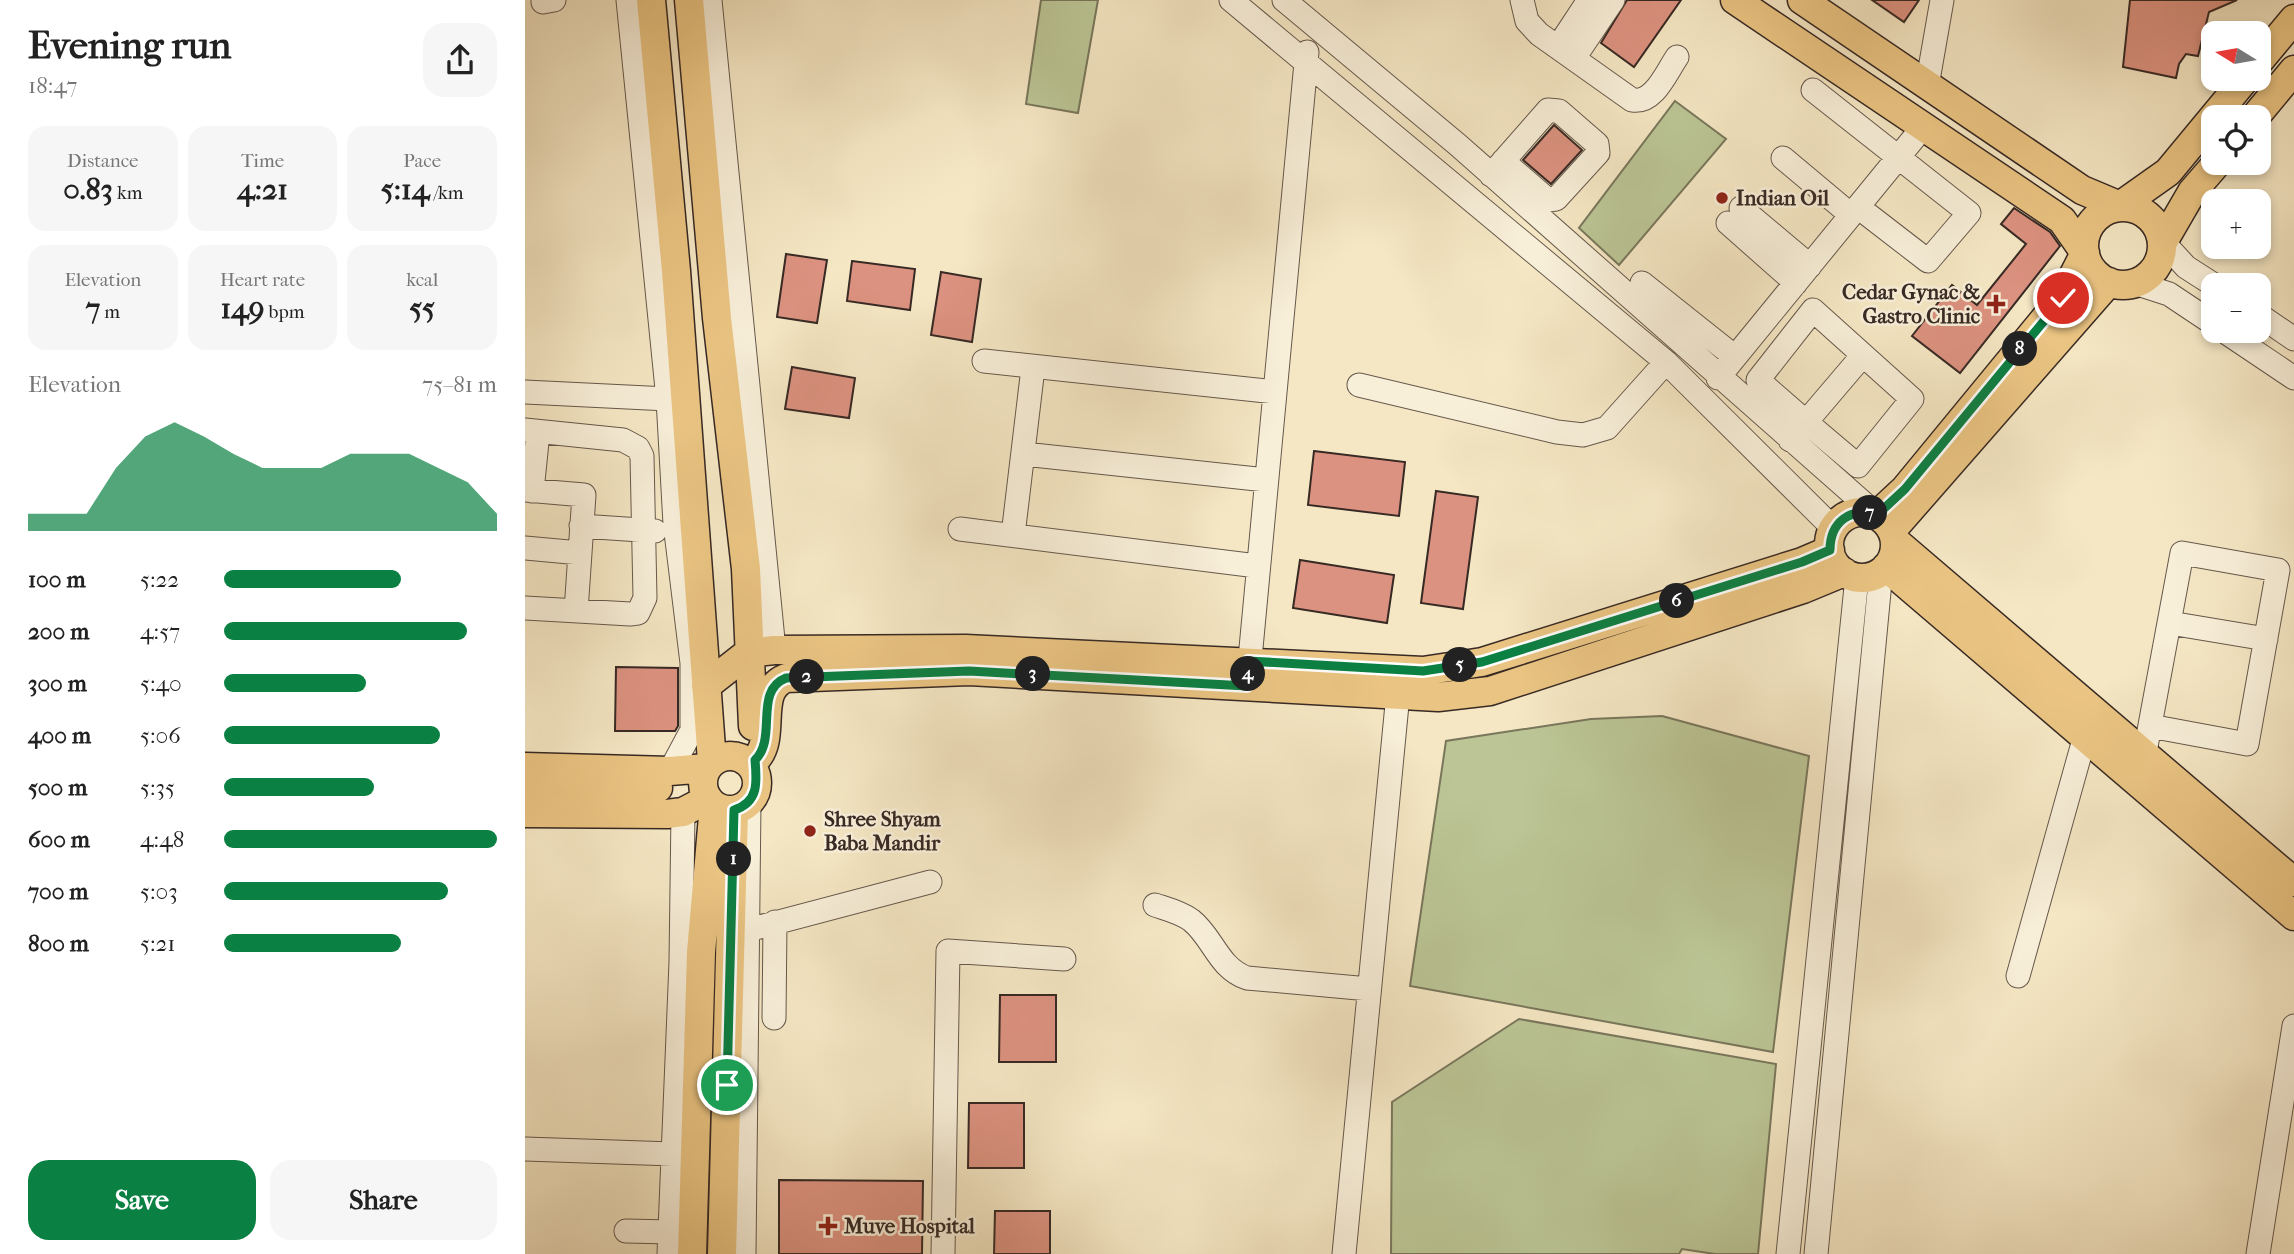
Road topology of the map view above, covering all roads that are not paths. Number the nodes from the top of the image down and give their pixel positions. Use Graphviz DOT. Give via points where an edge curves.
graph roads {
  1 [pos="689,0"];
  2 [pos="710,0"];
  3 [pos="1231,0"];
  4 [pos="1283,0"];
  5 [pos="1523,0"];
  6 [pos="1590,0"];
  7 [pos="1613,0"];
  8 [pos="1735,0"];
  9 [pos="1802,0"];
  10 [pos="1942,0"];
  11 [pos="640,4"];
  12 [pos="1306,9"];
  13 [pos="2294,19"];
  14 [pos="2271,47"];
  15 [pos="1566,52"];
  16 [pos="1677,57"];
  17 [pos="1308,62"];
  18 [pos="2294,70"];
  19 [pos="1927,86"];
  20 [pos="1813,90"];
  21 [pos="2235,91"];
  22 [pos="2265,105"];
  23 [pos="1923,127"];
  24 [pos="1783,158"];
  25 [pos="1898,158"];
  26 [pos="2207,175"];
  27 [pos="2120,206"];
  28 [pos="1854,211"];
  29 [pos="1734,216"];
  30 [pos="2164,242"];
  31 [pos="723,253"];
  32 [pos="2085,253"];
  33 [pos="665,273"];
  34 [pos="1803,274"];
  35 [pos="2201,277"];
  36 [pos="1642,283"];
  37 [pos="2122,283"];
  38 [pos="2201,315"];
  39 [pos="2271,324"];
  40 [pos="2294,338"];
  41 [pos="2242,343"];
  42 [pos="1863,355"];
  43 [pos="1735,357"];
  44 [pos="984,361"];
  45 [pos="1665,362"];
  46 [pos="1034,368"];
  47 [pos="1718,378"];
  48 [pos="2294,378"];
  49 [pos="1359,385"];
  50 [pos="525,392"];
  51 [pos="1275,392"];
  52 [pos="668,399"];
  53 [pos="1806,422"];
  54 [pos="531,431"];
  55 [pos="1790,440"];
  56 [pos="1024,454"];
  57 [pos="1266,480"];
  58 [pos="529,490"];
  59 [pos="581,526"];
  60 [pos="960,529"];
  61 [pos="642,530"];
  62 [pos="676,532"];
  63 [pos="1013,535"];
  64 [pos="525,548"];
  65 [pos="1866,550"];
  66 [pos="580,553"];
  67 [pos="1257,566"];
  68 [pos="525,608"];
  69 [pos="576,611"];
  70 [pos="2170,623"];
  71 [pos="2266,639"];
  72 [pos="761,651"];
  73 [pos="1248,673"];
  74 [pos="706,686"];
  75 [pos="1398,694"];
  76 [pos="2085,736"];
  77 [pos="2148,739"];
  78 [pos="525,767"];
  79 [pos="670,771"];
  80 [pos="726,785"];
  81 [pos="525,790"];
  82 [pos="683,812"];
  83 [pos="525,813"];
  84 [pos="930,882"];
  85 [pos="2294,882"];
  86 [pos="1155,905"];
  87 [pos="2294,916"];
  88 [pos="775,922"];
  89 [pos="748,930"];
  90 [pos="1065,960"];
  91 [pos="2018,976"];
  92 [pos="1370,989"];
  93 [pos="773,1018"];
  94 [pos="2294,1026"];
  95 [pos="525,1149"];
  96 [pos="673,1154"];
  97 [pos="626,1231"];
  98 [pos="670,1243"];
  99 [pos="692,1254"];
  100 [pos="722,1254"];
  101 [pos="744,1254"];
  102 [pos="943,1254"];
  103 [pos="1344,1254"];
  104 [pos="1788,1254"];
  105 [pos="1816,1254"];
  106 [pos="2258,1254"];
  1 -- 31 [label="main road"];
  2 -- 31 [label="street"];
  3 -- 17 [label="street"];
  4 -- 12 [label="street"];
  5 -- 15 [label="street" via="1527,21"];
  6 -- 15 [label="street"];
  7 -- 15 [label="street"];
  8 -- 23 [label="main road"];
  9 -- 19 [label="main road"];
  10 -- 19 [label="street"];
  11 -- 33 [label="main road"];
  12 -- 17 [label="street"];
  12 -- 47 [label="street" via="1497,168"];
  13 -- 14 [label="main road"];
  15 -- 16 [label="street" via="1632,100 1640,101 1649,97"];
  17 -- 45 [label="street"];
  17 -- 51 [label="street"];
  18 -- 22 [label="main road"];
  19 -- 27 [label="main road" via="2082,190"];
  20 -- 25 [label="street"];
  21 -- 27 [label="main road" via="2168,172"];
  23 -- 25 [label="street"];
  23 -- 32 [label="main road" via="2062,220"];
  24 -- 28 [label="street"];
  25 -- 28 [label="street"];
  25 -- 28 [label="street" via="1969,214 1928,261"];
  26 -- 30 [label="main road"];
  27 -- 30 [label="main road" via="2144,213"];
  27 -- 32 [label="main road" via="2097,217 2089,227"];
  28 -- 34 [label="street"];
  29 -- 34 [label="street"];
  30 -- 35 [label="street"];
  30 -- 37 [label="main road" via="2156,268"];
  31 -- 72 [label="main road" via="747,569"];
  32 -- 37 [label="main road" via="2098,275"];
  32 -- 65 [label="main road" via="2063,298 1905,489"];
  33 -- 52 [label="street"];
  33 -- 74 [label="main road"];
  34 -- 43 [label="street"];
  36 -- 43 [label="street"];
  37 -- 38 [label="street" via="2169,294"];
  37 -- 65 [label="main road"];
  39 -- 40 [label="street"];
  41 -- 48 [label="street"];
  42 -- 53 [label="street"];
  42 -- 53 [label="street" via="1912,399 1858,466"];
  42 -- 53 [label="street" via="1813,310 1758,380"];
  43 -- 47 [label="street"];
  44 -- 46 [label="street"];
  45 -- 49 [label="street" via="1607,428 1583,435"];
  45 -- 65 [label="street"];
  46 -- 51 [label="street"];
  46 -- 56 [label="street"];
  47 -- 55 [label="street"];
  50 -- 52 [label="street"];
  51 -- 57 [label="street"];
  52 -- 62 [label="street"];
  53 -- 55 [label="street"];
  54 -- 58 [label="street"];
  54 -- 61 [label="street" via="623,440 638,448 642,456"];
  55 -- 65 [label="street"];
  56 -- 57 [label="street"];
  56 -- 63 [label="street"];
  57 -- 67 [label="street"];
  58 -- 59 [label="street" via="584,495"];
  59 -- 61 [label="street"];
  59 -- 66 [label="street"];
  60 -- 63 [label="street"];
  61 -- 62 [label="street"];
  61 -- 69 [label="street" via="645,598 638,613"];
  62 -- 79 [label="street" via="692,663 692,730"];
  63 -- 67 [label="street"];
  64 -- 66 [label="street"];
  65 -- 73 [label="main road" via="1802,562 1482,662 1423,671"];
  65 -- 75 [label="main road" via="1803,589 1490,691 1438,697"];
  65 -- 76 [label="main road"];
  65 -- 77 [label="main road"];
  65 -- 104 [label="street"];
  65 -- 105 [label="street"];
  66 -- 69 [label="street"];
  67 -- 73 [label="street"];
  68 -- 69 [label="street"];
  70 -- 71 [label="street"];
  70 -- 71 [label="street" via="2182,553 2278,570"];
  70 -- 77 [label="street"];
  71 -- 77 [label="street" via="2247,744"];
  72 -- 73 [label="main road" via="966,649"];
  72 -- 74 [label="main road"];
  72 -- 80 [label="main road"];
  73 -- 75 [label="main road"];
  73 -- 80 [label="main road" via="969,671 786,678 770,691 765,748"];
  74 -- 80 [label="main road"];
  75 -- 92 [label="street"];
  76 -- 87 [label="main road"];
  76 -- 91 [label="street"];
  77 -- 85 [label="main road"];
  78 -- 79 [label="main road"];
  79 -- 80 [label="main road"];
  80 -- 81 [label="main road"];
  80 -- 82 [label="main road"];
  80 -- 89 [label="street"];
  80 -- 99 [label="main road" via="701,952"];
  80 -- 100 [label="main road"];
  82 -- 83 [label="main road"];
  82 -- 96 [label="street"];
  84 -- 88 [label="street"];
  86 -- 92 [label="street" via="1190,919 1238,975"];
  88 -- 89 [label="street"];
  88 -- 93 [label="street"];
  89 -- 101 [label="street"];
  90 -- 102 [label="street" via="948,951"];
  92 -- 103 [label="street"];
  94 -- 106 [label="street"];
  95 -- 96 [label="street"];
  96 -- 98 [label="street"];
  97 -- 98 [label="street"];
}
